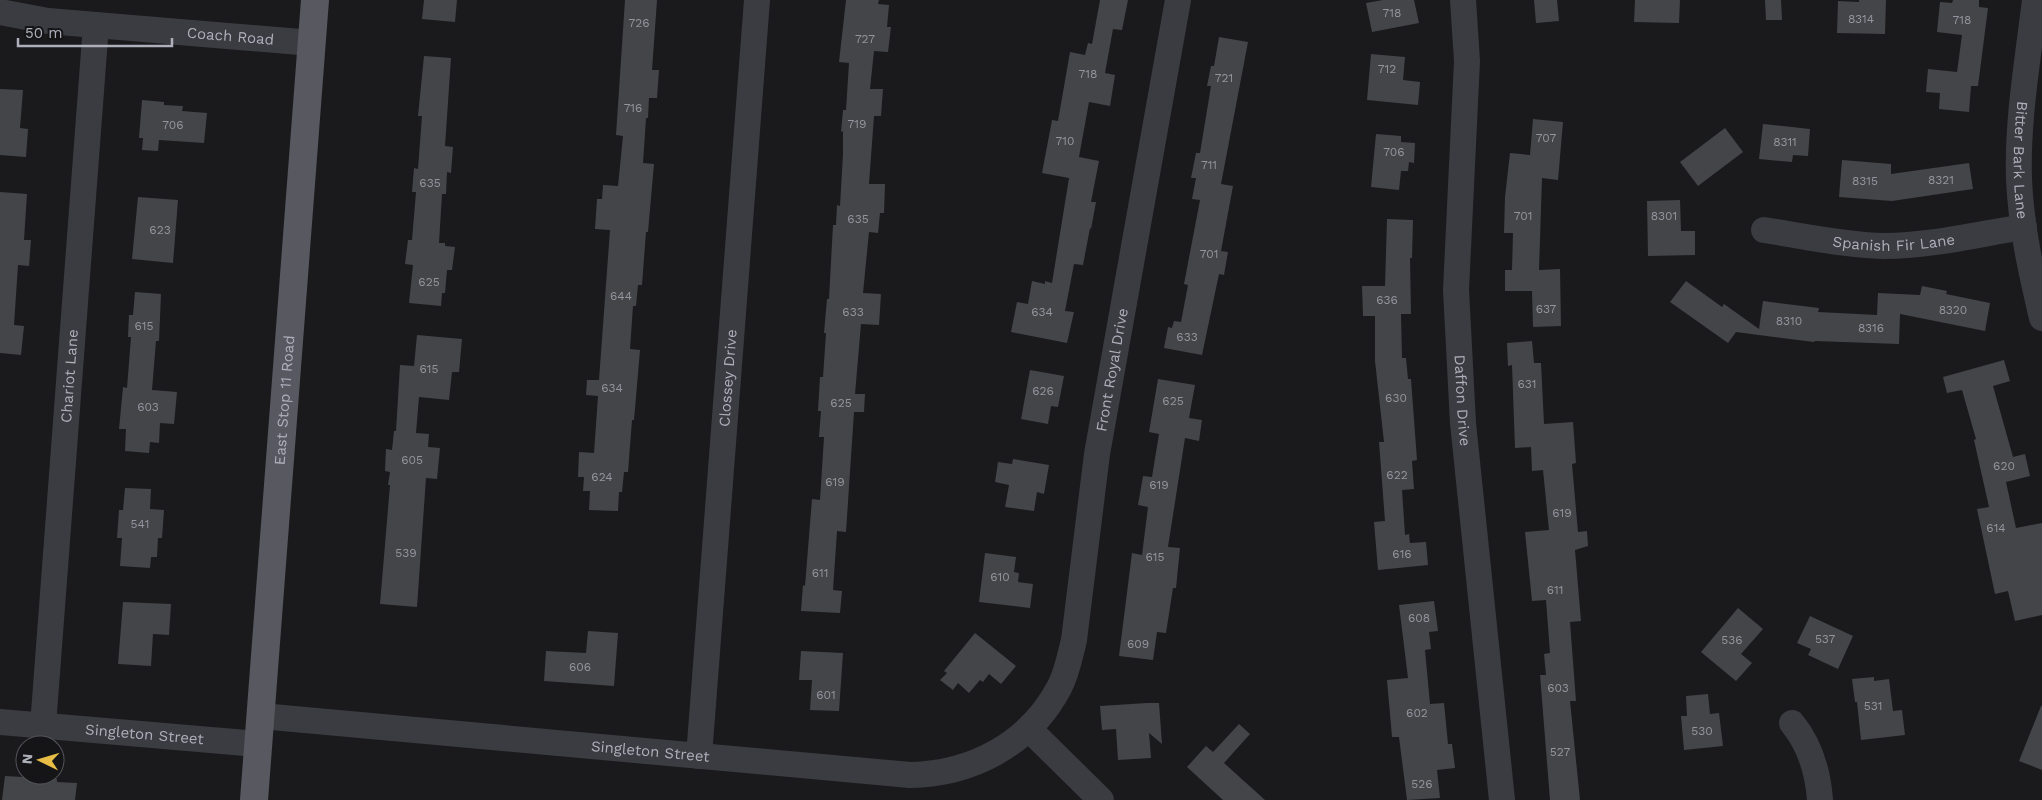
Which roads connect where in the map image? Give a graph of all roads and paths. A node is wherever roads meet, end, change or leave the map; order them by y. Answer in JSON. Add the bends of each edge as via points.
{"nodes":[{"id":1,"x":315,"y":0,"type":"edge"},
{"id":2,"x":757,"y":0,"type":"edge"},
{"id":3,"x":1178,"y":0,"type":"edge"},
{"id":4,"x":1463,"y":0,"type":"edge"},
{"id":5,"x":2035,"y":0,"type":"edge"},
{"id":6,"x":0,"y":12,"type":"edge"},
{"id":7,"x":96,"y":25,"type":"junction"},
{"id":8,"x":312,"y":43,"type":"junction"},
{"id":9,"x":2024,"y":227,"type":"junction"},
{"id":10,"x":1764,"y":230,"type":"dead end"},
{"id":11,"x":2042,"y":318,"type":"edge"},
{"id":12,"x":261,"y":716,"type":"junction"},
{"id":13,"x":0,"y":722,"type":"edge"},
{"id":14,"x":1792,"y":723,"type":"dead end"},
{"id":15,"x":43,"y":726,"type":"junction"},
{"id":16,"x":1029,"y":728,"type":"junction"},
{"id":17,"x":258,"y":744,"type":"junction"},
{"id":18,"x":699,"y":756,"type":"junction"},
{"id":19,"x":254,"y":800,"type":"edge"},
{"id":20,"x":1101,"y":800,"type":"edge"},
{"id":21,"x":1502,"y":800,"type":"edge"},
{"id":22,"x":1820,"y":800,"type":"edge"}],
"edges":[{"from":1,"to":8,"type":"main road","name":"East Stop 11 Road"},
{"from":2,"to":18,"type":"street","name":"Clossey Drive"},
{"from":3,"to":16,"type":"street","name":"Front Royal Drive","via":[[1097,454],[1074,640],[1067,669],[1058,688]]},
{"from":4,"to":21,"type":"street","name":"Daffon Drive","via":[[1468,61],[1456,290],[1463,423]]},
{"from":5,"to":9,"type":"street","name":"Bitter Bark Lane","via":[[2020,136],[2019,177]]},
{"from":6,"to":7,"type":"street","name":"Coach Road"},
{"from":7,"to":8,"type":"street","name":"Coach Road"},
{"from":7,"to":15,"type":"street","name":"Chariot Lane"},
{"from":8,"to":12,"type":"main road","name":"East Stop 11 Road"},
{"from":9,"to":10,"type":"street","name":"Spanish Fir Lane","via":[[1884,246]]},
{"from":9,"to":11,"type":"street","name":"Bitter Bark Lane","via":[[2030,272]]},
{"from":12,"to":17,"type":"main road","name":"East Stop 11 Road"},
{"from":12,"to":18,"type":"street","name":"Singleton Street"},
{"from":13,"to":15,"type":"street","name":"Singleton Street"},
{"from":14,"to":22,"type":"street","via":[[1802,736],[1814,764]]},
{"from":15,"to":17,"type":"street","name":"Singleton Street"},
{"from":16,"to":18,"type":"street","name":"Singleton Street","via":[[1013,742],[979,762],[930,774],[910,775]]},
{"from":16,"to":20,"type":"street"},
{"from":17,"to":19,"type":"main road","name":"East Stop 11 Road"}]}
